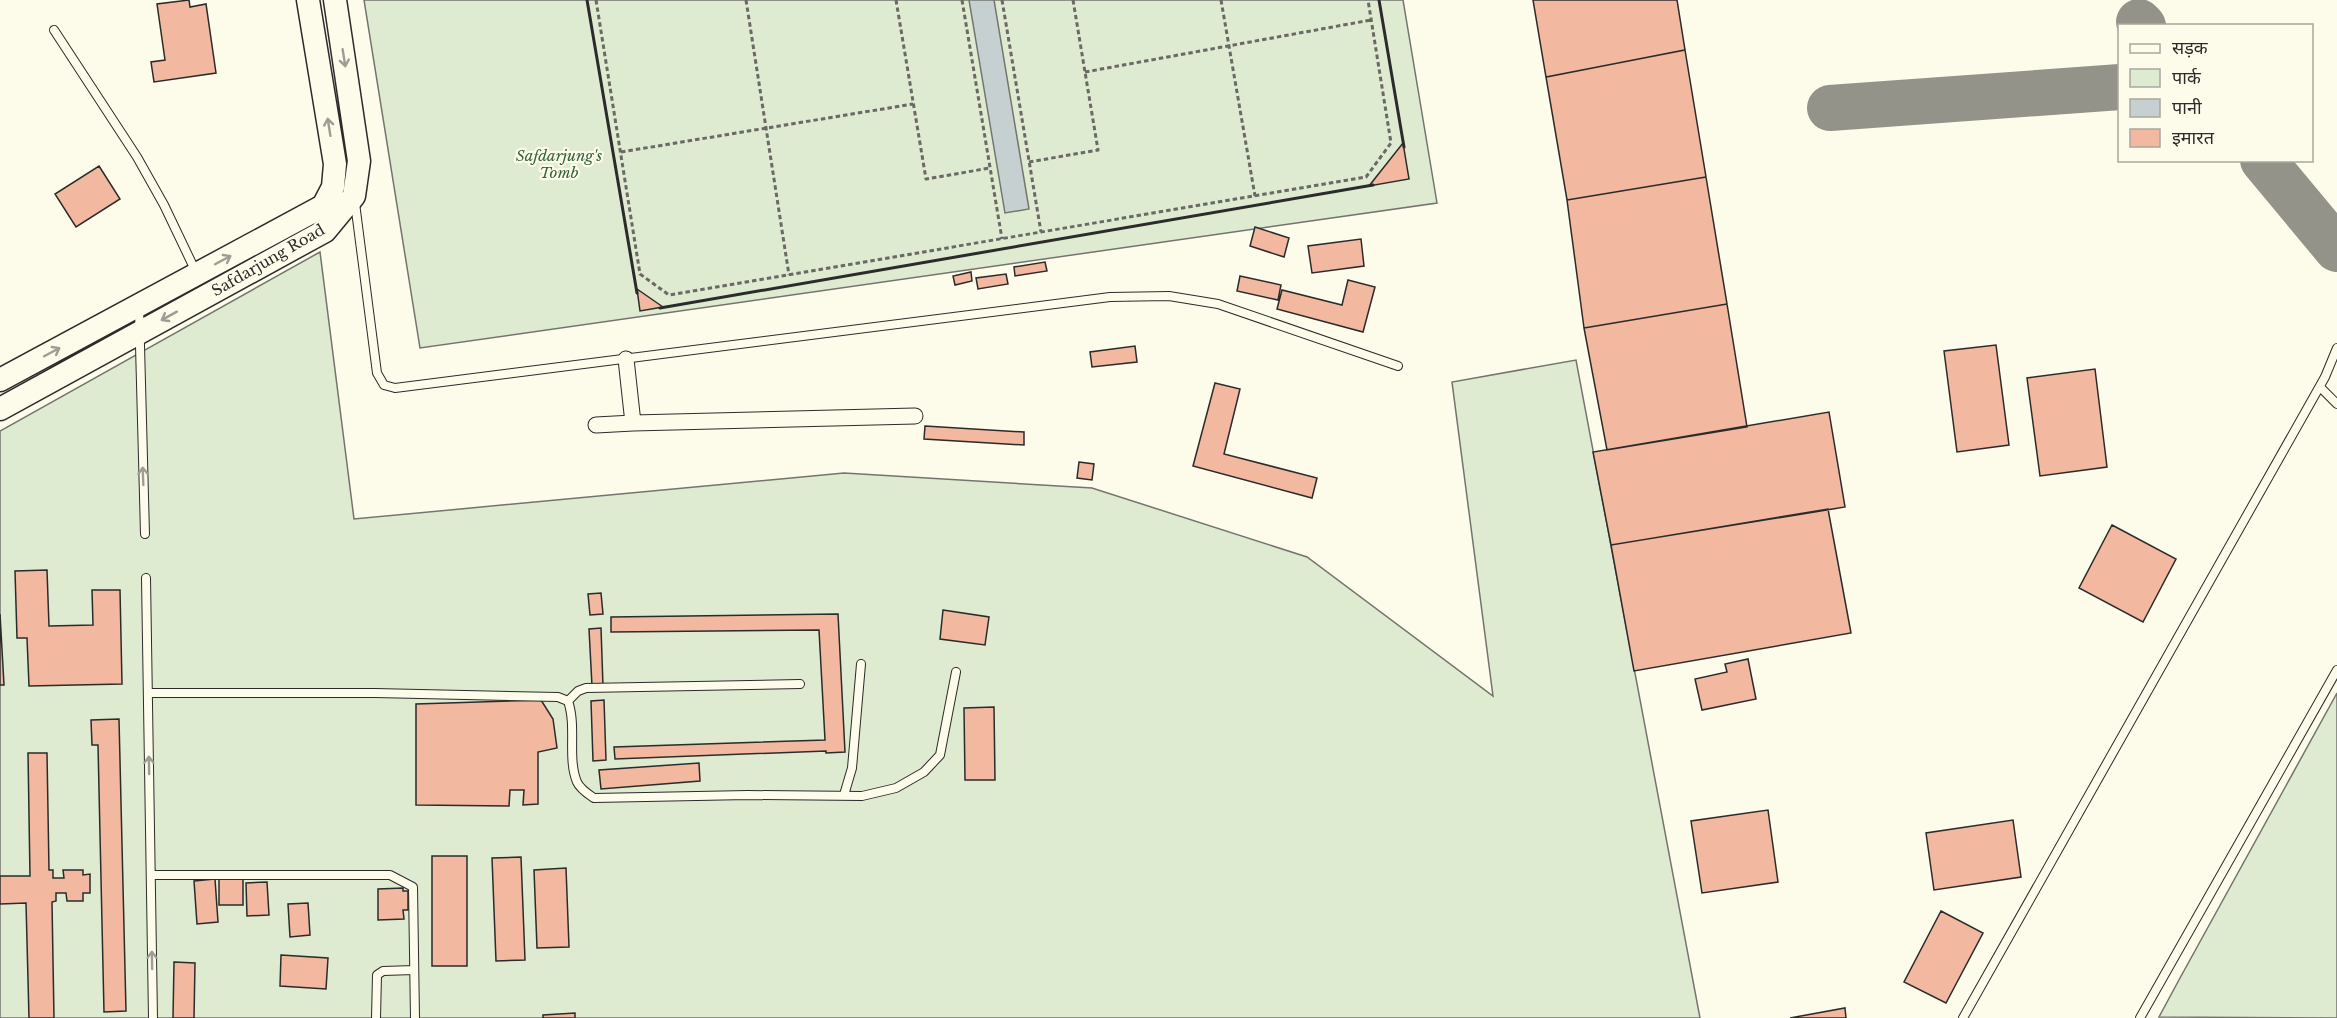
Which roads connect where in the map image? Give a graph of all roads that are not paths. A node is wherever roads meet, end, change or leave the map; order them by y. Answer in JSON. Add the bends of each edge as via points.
{"nodes":[{"id":1,"x":308,"y":0,"type":"edge"},
{"id":2,"x":335,"y":0,"type":"edge"},
{"id":3,"x":54,"y":30,"type":"dead end"},
{"id":4,"x":336,"y":164,"type":"junction"},
{"id":5,"x":354,"y":196,"type":"junction"},
{"id":6,"x":197,"y":274,"type":"junction"},
{"id":7,"x":139,"y":305,"type":"junction"},
{"id":8,"x":140,"y":332,"type":"junction"},
{"id":9,"x":2337,"y":348,"type":"edge"},
{"id":10,"x":626,"y":359,"type":"junction"},
{"id":11,"x":1398,"y":366,"type":"dead end"},
{"id":12,"x":0,"y":380,"type":"edge"},
{"id":13,"x":2320,"y":387,"type":"junction"},
{"id":14,"x":2337,"y":404,"type":"edge"},
{"id":15,"x":0,"y":409,"type":"edge"},
{"id":16,"x":915,"y":416,"type":"dead end"},
{"id":17,"x":633,"y":423,"type":"junction"},
{"id":18,"x":597,"y":425,"type":"dead end"},
{"id":19,"x":145,"y":534,"type":"dead end"},
{"id":20,"x":146,"y":578,"type":"dead end"},
{"id":21,"x":861,"y":664,"type":"dead end"},
{"id":22,"x":2337,"y":670,"type":"edge"},
{"id":23,"x":956,"y":672,"type":"dead end"},
{"id":24,"x":800,"y":684,"type":"dead end"},
{"id":25,"x":148,"y":693,"type":"junction"},
{"id":26,"x":568,"y":701,"type":"junction"},
{"id":27,"x":844,"y":795,"type":"junction"},
{"id":28,"x":151,"y":875,"type":"junction"},
{"id":29,"x":414,"y":970,"type":"junction"},
{"id":30,"x":153,"y":1018,"type":"edge"},
{"id":31,"x":376,"y":1018,"type":"edge"},
{"id":32,"x":415,"y":1018,"type":"edge"},
{"id":33,"x":1963,"y":1018,"type":"edge"},
{"id":34,"x":2140,"y":1018,"type":"edge"}],
"edges":[{"from":4,"to":1,"type":"main road","name":"Safdarjung Road","one_way":true},
{"from":2,"to":5,"type":"main road","one_way":true,"via":[[359,161]]},
{"from":3,"to":6,"type":"lane","via":[[137,157]]},
{"from":4,"to":5,"type":"lane"},
{"from":6,"to":4,"type":"main road","name":"Safdarjung Road","one_way":true,"via":[[323,206],[333,186]]},
{"from":5,"to":8,"type":"main road","name":"Safdarjung Road","one_way":true,"via":[[325,231]]},
{"from":5,"to":10,"type":"lane","via":[[377,374],[384,385],[395,388]]},
{"from":6,"to":7,"type":"main road","name":"Safdarjung Road"},
{"from":7,"to":8,"type":"lane"},
{"from":12,"to":7,"type":"main road","name":"Safdarjung Road","one_way":true},
{"from":8,"to":15,"type":"main road","name":"Safdarjung Road"},
{"from":19,"to":8,"type":"lane","one_way":true},
{"from":9,"to":13,"type":"lane"},
{"from":10,"to":11,"type":"lane","via":[[1110,297],[1169,296],[1218,304]]},
{"from":10,"to":17,"type":"street"},
{"from":13,"to":14,"type":"lane"},
{"from":13,"to":33,"type":"lane"},
{"from":16,"to":17,"type":"street"},
{"from":17,"to":18,"type":"street"},
{"from":20,"to":25,"type":"lane"},
{"from":21,"to":27,"type":"lane","via":[[852,768]]},
{"from":22,"to":34,"type":"lane"},
{"from":23,"to":27,"type":"lane","via":[[940,755],[924,772],[896,788],[862,796]]},
{"from":24,"to":26,"type":"lane","via":[[586,688]]},
{"from":25,"to":26,"type":"lane","via":[[386,693],[558,697]]},
{"from":28,"to":25,"type":"lane","one_way":true},
{"from":26,"to":27,"type":"lane","via":[[573,715],[577,783],[594,798]]},
{"from":28,"to":29,"type":"lane","via":[[390,875],[413,887]]},
{"from":30,"to":28,"type":"lane","one_way":true},
{"from":29,"to":31,"type":"lane","via":[[377,975]]},
{"from":29,"to":32,"type":"lane"}]}
